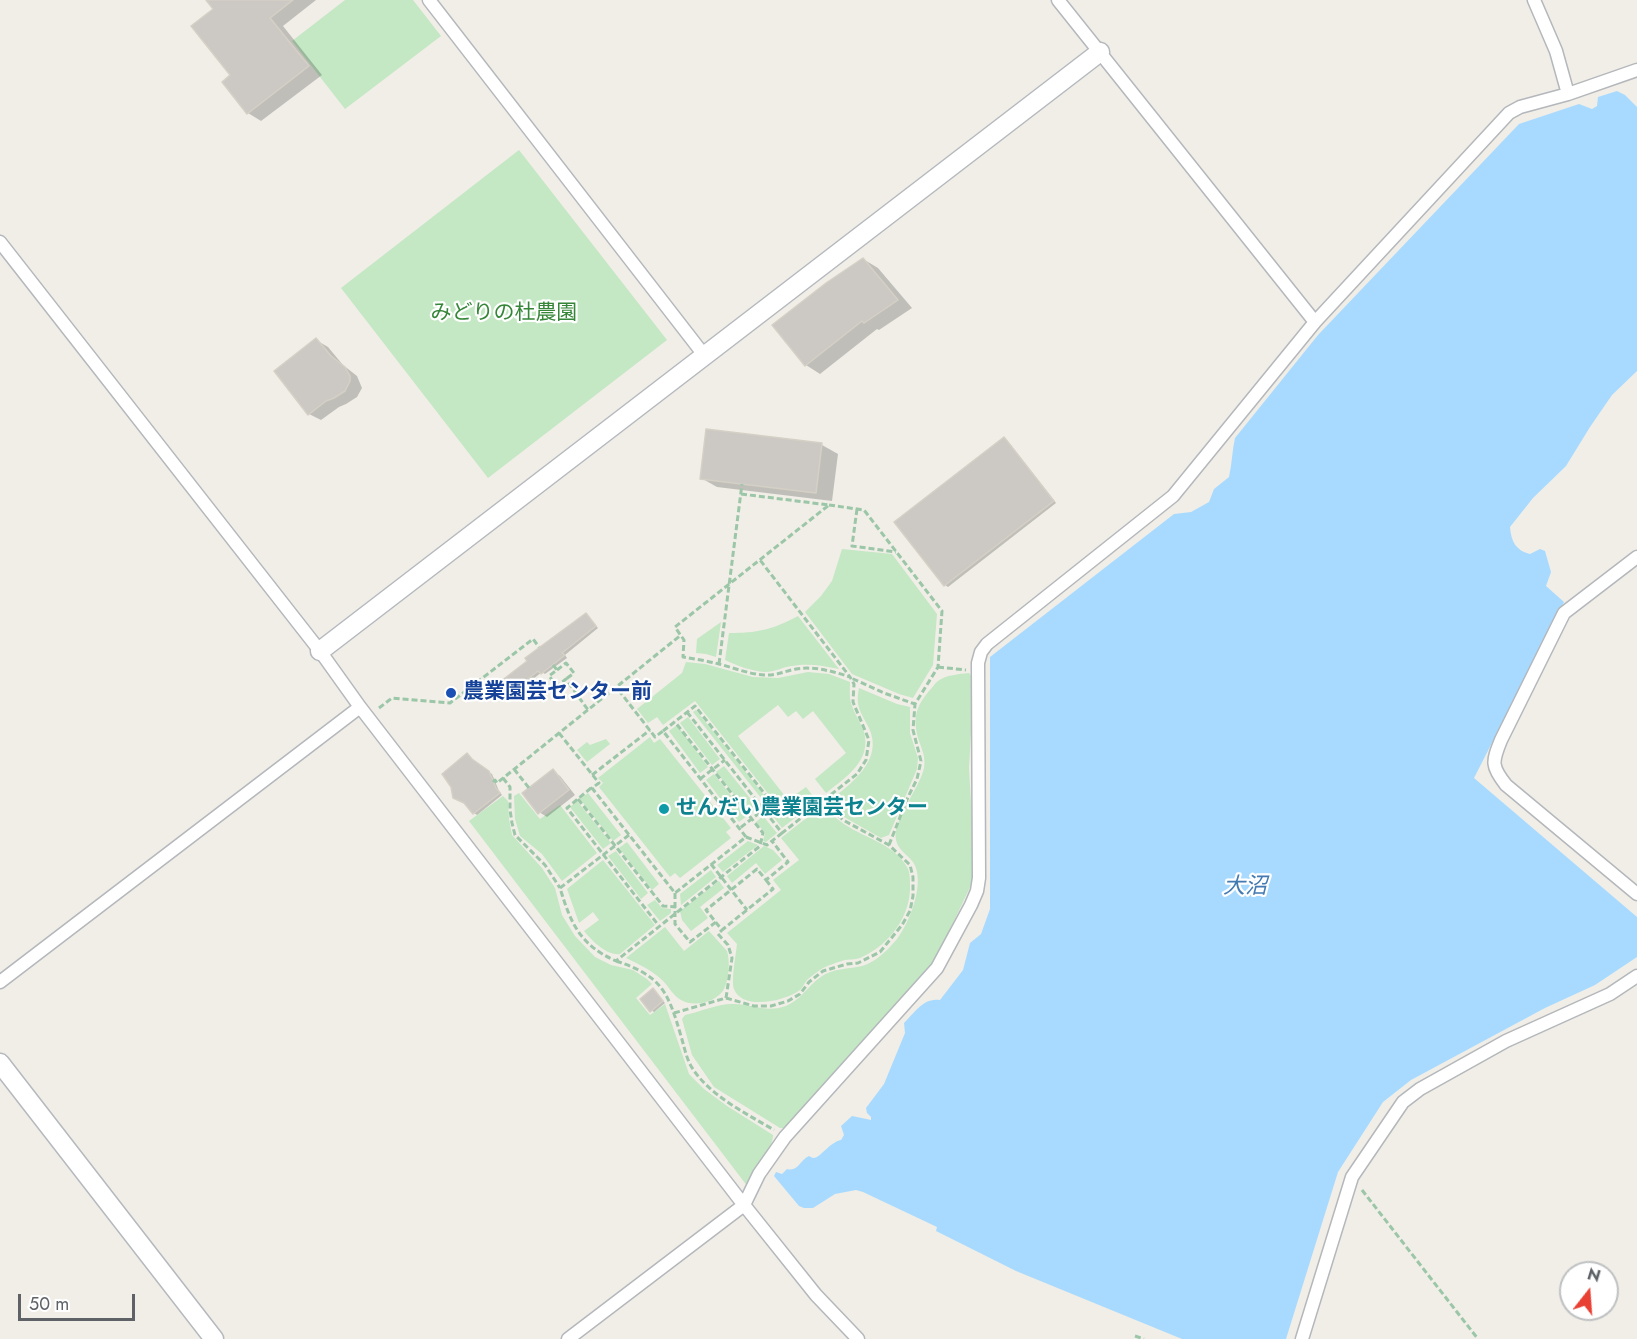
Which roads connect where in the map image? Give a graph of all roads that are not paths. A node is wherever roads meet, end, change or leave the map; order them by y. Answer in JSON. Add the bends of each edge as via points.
{"nodes":[{"id":1,"x":429,"y":0,"type":"edge"},
{"id":2,"x":1058,"y":0,"type":"edge"},
{"id":3,"x":1534,"y":0,"type":"edge"},
{"id":4,"x":1100,"y":52,"type":"junction"},
{"id":5,"x":1637,"y":70,"type":"edge"},
{"id":6,"x":1568,"y":94,"type":"junction"},
{"id":7,"x":0,"y":242,"type":"edge"},
{"id":8,"x":1315,"y":322,"type":"junction"},
{"id":9,"x":704,"y":355,"type":"junction"},
{"id":10,"x":1637,"y":558,"type":"edge"},
{"id":11,"x":320,"y":651,"type":"junction"},
{"id":12,"x":363,"y":712,"type":"junction"},
{"id":13,"x":1637,"y":894,"type":"edge"},
{"id":14,"x":1637,"y":976,"type":"edge"},
{"id":15,"x":0,"y":982,"type":"edge"},
{"id":16,"x":0,"y":1063,"type":"edge"},
{"id":17,"x":744,"y":1205,"type":"junction"},
{"id":18,"x":214,"y":1339,"type":"edge"},
{"id":19,"x":568,"y":1339,"type":"edge"},
{"id":20,"x":858,"y":1339,"type":"edge"},
{"id":21,"x":1302,"y":1339,"type":"edge"}],
"edges":[{"from":1,"to":9,"type":"street"},
{"from":2,"to":4,"type":"street"},
{"from":3,"to":6,"type":"street","via":[[1556,51]]},
{"from":4,"to":8,"type":"street"},
{"from":4,"to":9,"type":"street"},
{"from":5,"to":6,"type":"street"},
{"from":6,"to":8,"type":"street","via":[[1509,113]]},
{"from":7,"to":11,"type":"street"},
{"from":8,"to":17,"type":"street","via":[[1173,496],[981,652],[977,891],[932,973],[785,1137],[759,1174]]},
{"from":9,"to":11,"type":"street"},
{"from":10,"to":13,"type":"street","via":[[1564,613],[1494,757],[1495,771],[1506,785]]},
{"from":11,"to":12,"type":"street"},
{"from":12,"to":15,"type":"street"},
{"from":12,"to":17,"type":"street"},
{"from":14,"to":21,"type":"street","via":[[1610,994],[1506,1041],[1403,1102],[1352,1177]]},
{"from":16,"to":18,"type":"street"},
{"from":17,"to":19,"type":"street"},
{"from":17,"to":20,"type":"street","via":[[816,1295]]}]}
